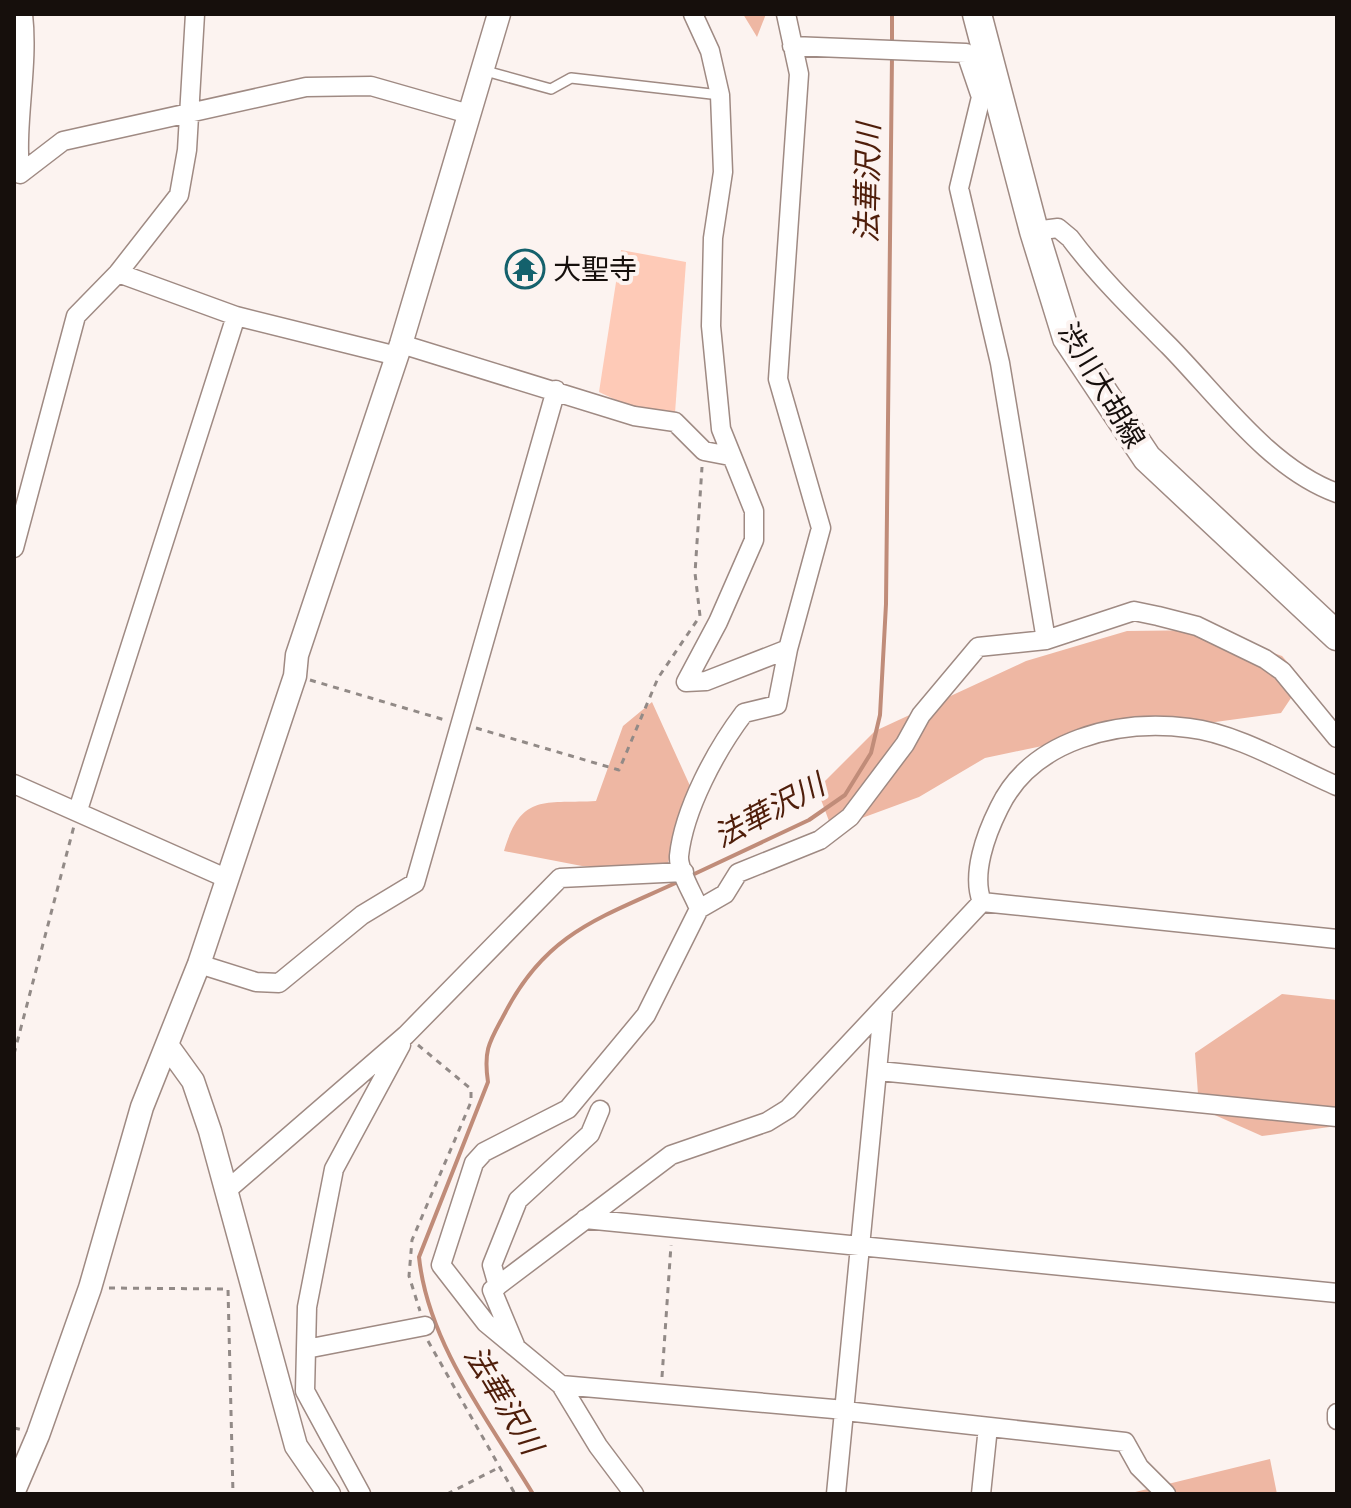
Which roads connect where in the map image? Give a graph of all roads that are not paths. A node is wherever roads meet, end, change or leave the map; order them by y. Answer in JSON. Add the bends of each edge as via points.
{"nodes":[{"id":1,"x":23,"y":14,"type":"edge"},
{"id":2,"x":195,"y":14,"type":"edge"},
{"id":3,"x":499,"y":14,"type":"edge"},
{"id":4,"x":693,"y":14,"type":"edge"},
{"id":5,"x":786,"y":14,"type":"edge"},
{"id":6,"x":977,"y":14,"type":"edge"},
{"id":7,"x":792,"y":46,"type":"junction"},
{"id":8,"x":482,"y":70,"type":"junction"},
{"id":9,"x":720,"y":95,"type":"junction"},
{"id":10,"x":990,"y":96,"type":"junction"},
{"id":11,"x":190,"y":114,"type":"junction"},
{"id":12,"x":469,"y":114,"type":"junction"},
{"id":13,"x":1034,"y":231,"type":"junction"},
{"id":14,"x":118,"y":273,"type":"junction"},
{"id":15,"x":236,"y":316,"type":"junction"},
{"id":16,"x":399,"y":350,"type":"junction"},
{"id":17,"x":556,"y":390,"type":"junction"},
{"id":18,"x":730,"y":456,"type":"junction"},
{"id":19,"x":22,"y":480,"type":"edge"},
{"id":20,"x":1337,"y":493,"type":"edge"},
{"id":21,"x":14,"y":548,"type":"edge"},
{"id":22,"x":1337,"y":636,"type":"edge"},
{"id":23,"x":1046,"y":640,"type":"junction"},
{"id":24,"x":788,"y":649,"type":"junction"},
{"id":25,"x":1337,"y":738,"type":"edge"},
{"id":26,"x":14,"y":784,"type":"edge"},
{"id":27,"x":1337,"y":786,"type":"edge"},
{"id":28,"x":78,"y":810,"type":"junction"},
{"id":29,"x":684,"y":872,"type":"junction"},
{"id":30,"x":228,"y":879,"type":"junction"},
{"id":31,"x":982,"y":902,"type":"junction"},
{"id":32,"x":699,"y":909,"type":"junction"},
{"id":33,"x":1337,"y":939,"type":"edge"},
{"id":34,"x":199,"y":964,"type":"junction"},
{"id":35,"x":883,"y":1009,"type":"junction"},
{"id":36,"x":406,"y":1035,"type":"junction"},
{"id":37,"x":167,"y":1045,"type":"junction"},
{"id":38,"x":879,"y":1071,"type":"junction"},
{"id":39,"x":600,"y":1110,"type":"dead end"},
{"id":40,"x":1337,"y":1117,"type":"edge"},
{"id":41,"x":226,"y":1191,"type":"junction"},
{"id":42,"x":585,"y":1219,"type":"junction"},
{"id":43,"x":861,"y":1248,"type":"junction"},
{"id":44,"x":498,"y":1286,"type":"junction"},
{"id":45,"x":1337,"y":1293,"type":"edge"},
{"id":46,"x":425,"y":1326,"type":"dead end"},
{"id":47,"x":306,"y":1349,"type":"junction"},
{"id":48,"x":517,"y":1349,"type":"junction"},
{"id":49,"x":561,"y":1385,"type":"junction"},
{"id":50,"x":845,"y":1410,"type":"junction"},
{"id":51,"x":1337,"y":1413,"type":"edge"},
{"id":52,"x":1337,"y":1420,"type":"edge"},
{"id":53,"x":988,"y":1427,"type":"junction"},
{"id":54,"x":1161,"y":1488,"type":"edge"},
{"id":55,"x":14,"y":1491,"type":"edge"},
{"id":56,"x":329,"y":1494,"type":"edge"},
{"id":57,"x":361,"y":1494,"type":"edge"},
{"id":58,"x":634,"y":1494,"type":"edge"},
{"id":59,"x":836,"y":1494,"type":"edge"},
{"id":60,"x":981,"y":1494,"type":"edge"},
{"id":61,"x":1181,"y":1494,"type":"edge"}],
"edges":[{"from":1,"to":11,"type":"street","via":[[20,174],[63,141]]},
{"from":2,"to":11,"type":"street"},
{"from":3,"to":8,"type":"street"},
{"from":4,"to":9,"type":"street","via":[[710,51]]},
{"from":5,"to":7,"type":"street"},
{"from":6,"to":10,"type":"main road","name":"渋川大胡線"},
{"from":7,"to":10,"type":"street","via":[[966,53]]},
{"from":7,"to":24,"type":"street","via":[[799,74],[778,379],[821,528]]},
{"from":8,"to":9,"type":"lane","via":[[551,89],[571,78]]},
{"from":8,"to":12,"type":"street"},
{"from":9,"to":18,"type":"street","via":[[723,172],[713,238],[711,326],[721,429]]},
{"from":10,"to":13,"type":"main road","name":"渋川大胡線"},
{"from":10,"to":23,"type":"street","via":[[959,188],[1000,363]]},
{"from":11,"to":12,"type":"street","via":[[306,87],[371,86]]},
{"from":11,"to":14,"type":"street","via":[[179,195]]},
{"from":12,"to":16,"type":"street"},
{"from":13,"to":20,"type":"street","via":[[1058,228],[1070,238],[1133,314],[1237,420],[1312,484]]},
{"from":13,"to":22,"type":"main road","name":"渋川大胡線","via":[[1067,338],[1147,458]]},
{"from":14,"to":15,"type":"street"},
{"from":14,"to":19,"type":"street","via":[[76,316]]},
{"from":15,"to":16,"type":"street"},
{"from":15,"to":28,"type":"street"},
{"from":16,"to":17,"type":"street"},
{"from":16,"to":30,"type":"street"},
{"from":17,"to":18,"type":"street","via":[[634,416],[675,422],[704,451]]},
{"from":17,"to":34,"type":"street","via":[[415,883],[362,915],[279,983],[256,982]]},
{"from":18,"to":24,"type":"street","via":[[754,511],[754,540],[686,682],[706,681]]},
{"from":19,"to":21,"type":"street"},
{"from":23,"to":25,"type":"street","via":[[1134,611],[1197,626],[1282,671]]},
{"from":23,"to":32,"type":"street","via":[[978,647],[921,715],[850,817],[820,840],[738,873],[725,894]]},
{"from":24,"to":29,"type":"street","via":[[777,705],[744,713],[715,753],[679,859]]},
{"from":26,"to":28,"type":"street"},
{"from":27,"to":31,"type":"street","via":[[1216,734],[1189,728],[1138,726],[1096,733],[1035,761],[1013,784],[985,842]]},
{"from":28,"to":30,"type":"street"},
{"from":29,"to":32,"type":"street"},
{"from":29,"to":36,"type":"street","via":[[560,878]]},
{"from":30,"to":34,"type":"street"},
{"from":31,"to":33,"type":"street"},
{"from":31,"to":35,"type":"street"},
{"from":32,"to":48,"type":"street","via":[[646,1015],[568,1109],[484,1152],[474,1163],[441,1265],[486,1323]]},
{"from":34,"to":37,"type":"street"},
{"from":35,"to":38,"type":"street"},
{"from":35,"to":42,"type":"street","via":[[788,1109],[767,1122],[671,1155]]},
{"from":36,"to":41,"type":"street"},
{"from":36,"to":47,"type":"street","via":[[334,1169],[307,1307]]},
{"from":37,"to":41,"type":"street","via":[[193,1081]]},
{"from":37,"to":55,"type":"street","via":[[142,1107],[90,1288]]},
{"from":38,"to":40,"type":"street"},
{"from":38,"to":43,"type":"street"},
{"from":39,"to":44,"type":"street","via":[[590,1134],[518,1200],[492,1265]]},
{"from":41,"to":56,"type":"street","via":[[296,1446]]},
{"from":42,"to":43,"type":"street"},
{"from":42,"to":44,"type":"street"},
{"from":43,"to":45,"type":"street"},
{"from":43,"to":50,"type":"street"},
{"from":44,"to":48,"type":"street","via":[[492,1290]]},
{"from":46,"to":47,"type":"street"},
{"from":47,"to":57,"type":"street","via":[[305,1391]]},
{"from":48,"to":49,"type":"street"},
{"from":49,"to":50,"type":"street"},
{"from":49,"to":58,"type":"street"},
{"from":50,"to":53,"type":"street"},
{"from":50,"to":59,"type":"street"},
{"from":51,"to":52,"type":"street"},
{"from":53,"to":54,"type":"street","via":[[1125,1442],[1139,1467]]},
{"from":53,"to":60,"type":"street"},
{"from":54,"to":61,"type":"street"}]}
